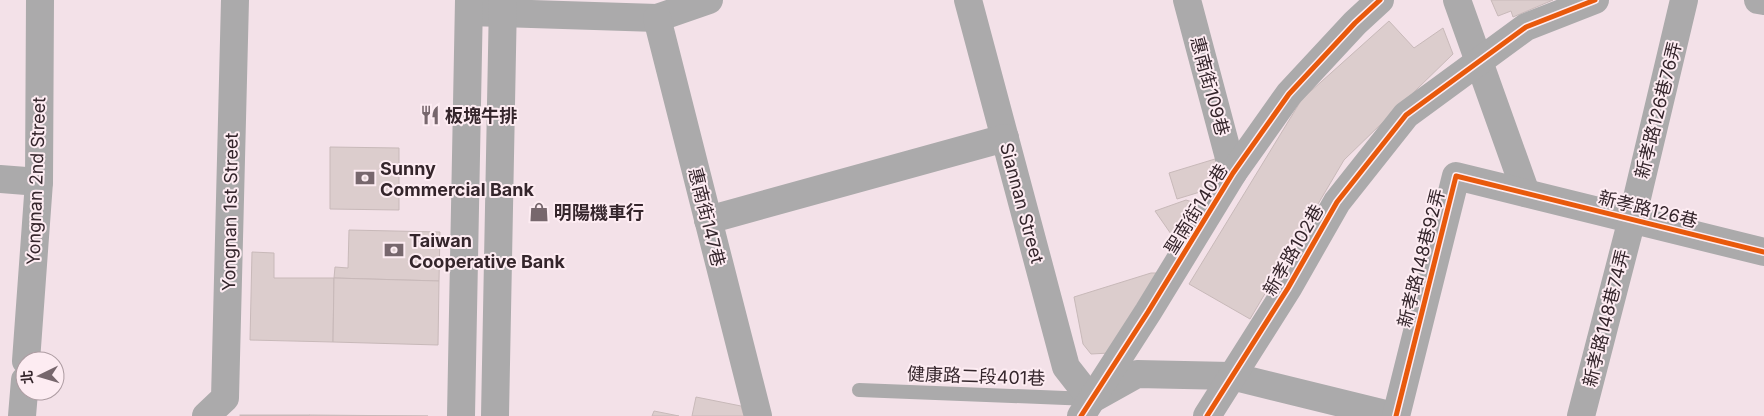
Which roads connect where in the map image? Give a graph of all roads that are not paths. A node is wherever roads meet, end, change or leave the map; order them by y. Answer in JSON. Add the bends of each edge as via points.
{"nodes":[{"id":1,"x":40,"y":0,"type":"edge"},
{"id":2,"x":235,"y":0,"type":"edge"},
{"id":3,"x":708,"y":0,"type":"edge"},
{"id":4,"x":968,"y":0,"type":"edge"},
{"id":5,"x":1187,"y":0,"type":"edge"},
{"id":6,"x":1380,"y":0,"type":"edge"},
{"id":7,"x":1457,"y":0,"type":"edge"},
{"id":8,"x":1595,"y":0,"type":"edge"},
{"id":9,"x":1684,"y":0,"type":"edge"},
{"id":10,"x":1758,"y":0,"type":"edge"},
{"id":11,"x":1764,"y":1,"type":"edge"},
{"id":12,"x":469,"y":6,"type":"edge"},
{"id":13,"x":503,"y":6,"type":"edge"},
{"id":14,"x":657,"y":18,"type":"junction"},
{"id":15,"x":1479,"y":62,"type":"junction"},
{"id":16,"x":1005,"y":138,"type":"junction"},
{"id":17,"x":1233,"y":173,"type":"junction"},
{"id":18,"x":0,"y":179,"type":"edge"},
{"id":19,"x":39,"y":182,"type":"junction"},
{"id":20,"x":1526,"y":193,"type":"junction"},
{"id":21,"x":1632,"y":219,"type":"junction"},
{"id":22,"x":708,"y":220,"type":"junction"},
{"id":23,"x":1764,"y":252,"type":"edge"},
{"id":24,"x":27,"y":351,"type":"edge"},
{"id":25,"x":1230,"y":376,"type":"junction"},
{"id":26,"x":858,"y":390,"type":"dead end"},
{"id":27,"x":23,"y":401,"type":"edge"},
{"id":28,"x":1086,"y":408,"type":"edge"},
{"id":29,"x":22,"y":416,"type":"edge"},
{"id":30,"x":206,"y":416,"type":"edge"},
{"id":31,"x":461,"y":416,"type":"edge"},
{"id":32,"x":495,"y":416,"type":"edge"},
{"id":33,"x":758,"y":416,"type":"edge"},
{"id":34,"x":1207,"y":416,"type":"edge"},
{"id":35,"x":1395,"y":416,"type":"edge"},
{"id":36,"x":1581,"y":416,"type":"edge"}],
"edges":[{"from":1,"to":19,"type":"street","name":"Yongnan 2nd Street"},
{"from":2,"to":30,"type":"street","name":"Yongnan 1st Street","via":[[225,398]]},
{"from":3,"to":14,"type":"street"},
{"from":4,"to":16,"type":"street","name":"Siannan Street"},
{"from":5,"to":17,"type":"street","name":"惠南街109巷"},
{"from":6,"to":17,"type":"street","name":"聖南街140巷","via":[[1289,94]]},
{"from":7,"to":15,"type":"street"},
{"from":8,"to":15,"type":"street","name":"新孝路102巷","via":[[1526,27]]},
{"from":9,"to":21,"type":"street","name":"新孝路126巷76弄"},
{"from":10,"to":11,"type":"street"},
{"from":12,"to":13,"type":"street"},
{"from":12,"to":31,"type":"street"},
{"from":13,"to":14,"type":"street"},
{"from":13,"to":32,"type":"street"},
{"from":14,"to":22,"type":"street","name":"惠南街147巷"},
{"from":15,"to":20,"type":"street"},
{"from":15,"to":25,"type":"street","name":"新孝路102巷","via":[[1406,116],[1337,202],[1288,288]]},
{"from":16,"to":22,"type":"street"},
{"from":16,"to":28,"type":"street","name":"Siannan Street","via":[[1066,367]]},
{"from":17,"to":28,"type":"street","name":"聖南街140巷"},
{"from":18,"to":19,"type":"street"},
{"from":19,"to":24,"type":"street","name":"Yongnan 2nd Street"},
{"from":20,"to":21,"type":"street","name":"新孝路126巷"},
{"from":20,"to":35,"type":"street","name":"新孝路148巷92弄","via":[[1456,176]]},
{"from":21,"to":23,"type":"street","name":"新孝路126巷"},
{"from":21,"to":36,"type":"street","name":"新孝路148巷74弄"},
{"from":22,"to":33,"type":"street","name":"惠南街147巷"},
{"from":25,"to":28,"type":"street","via":[[1137,374]]},
{"from":25,"to":34,"type":"street","name":"新孝路102巷"},
{"from":25,"to":35,"type":"street"},
{"from":26,"to":28,"type":"lane","name":"健康路二段401巷"},
{"from":27,"to":29,"type":"street"}]}
